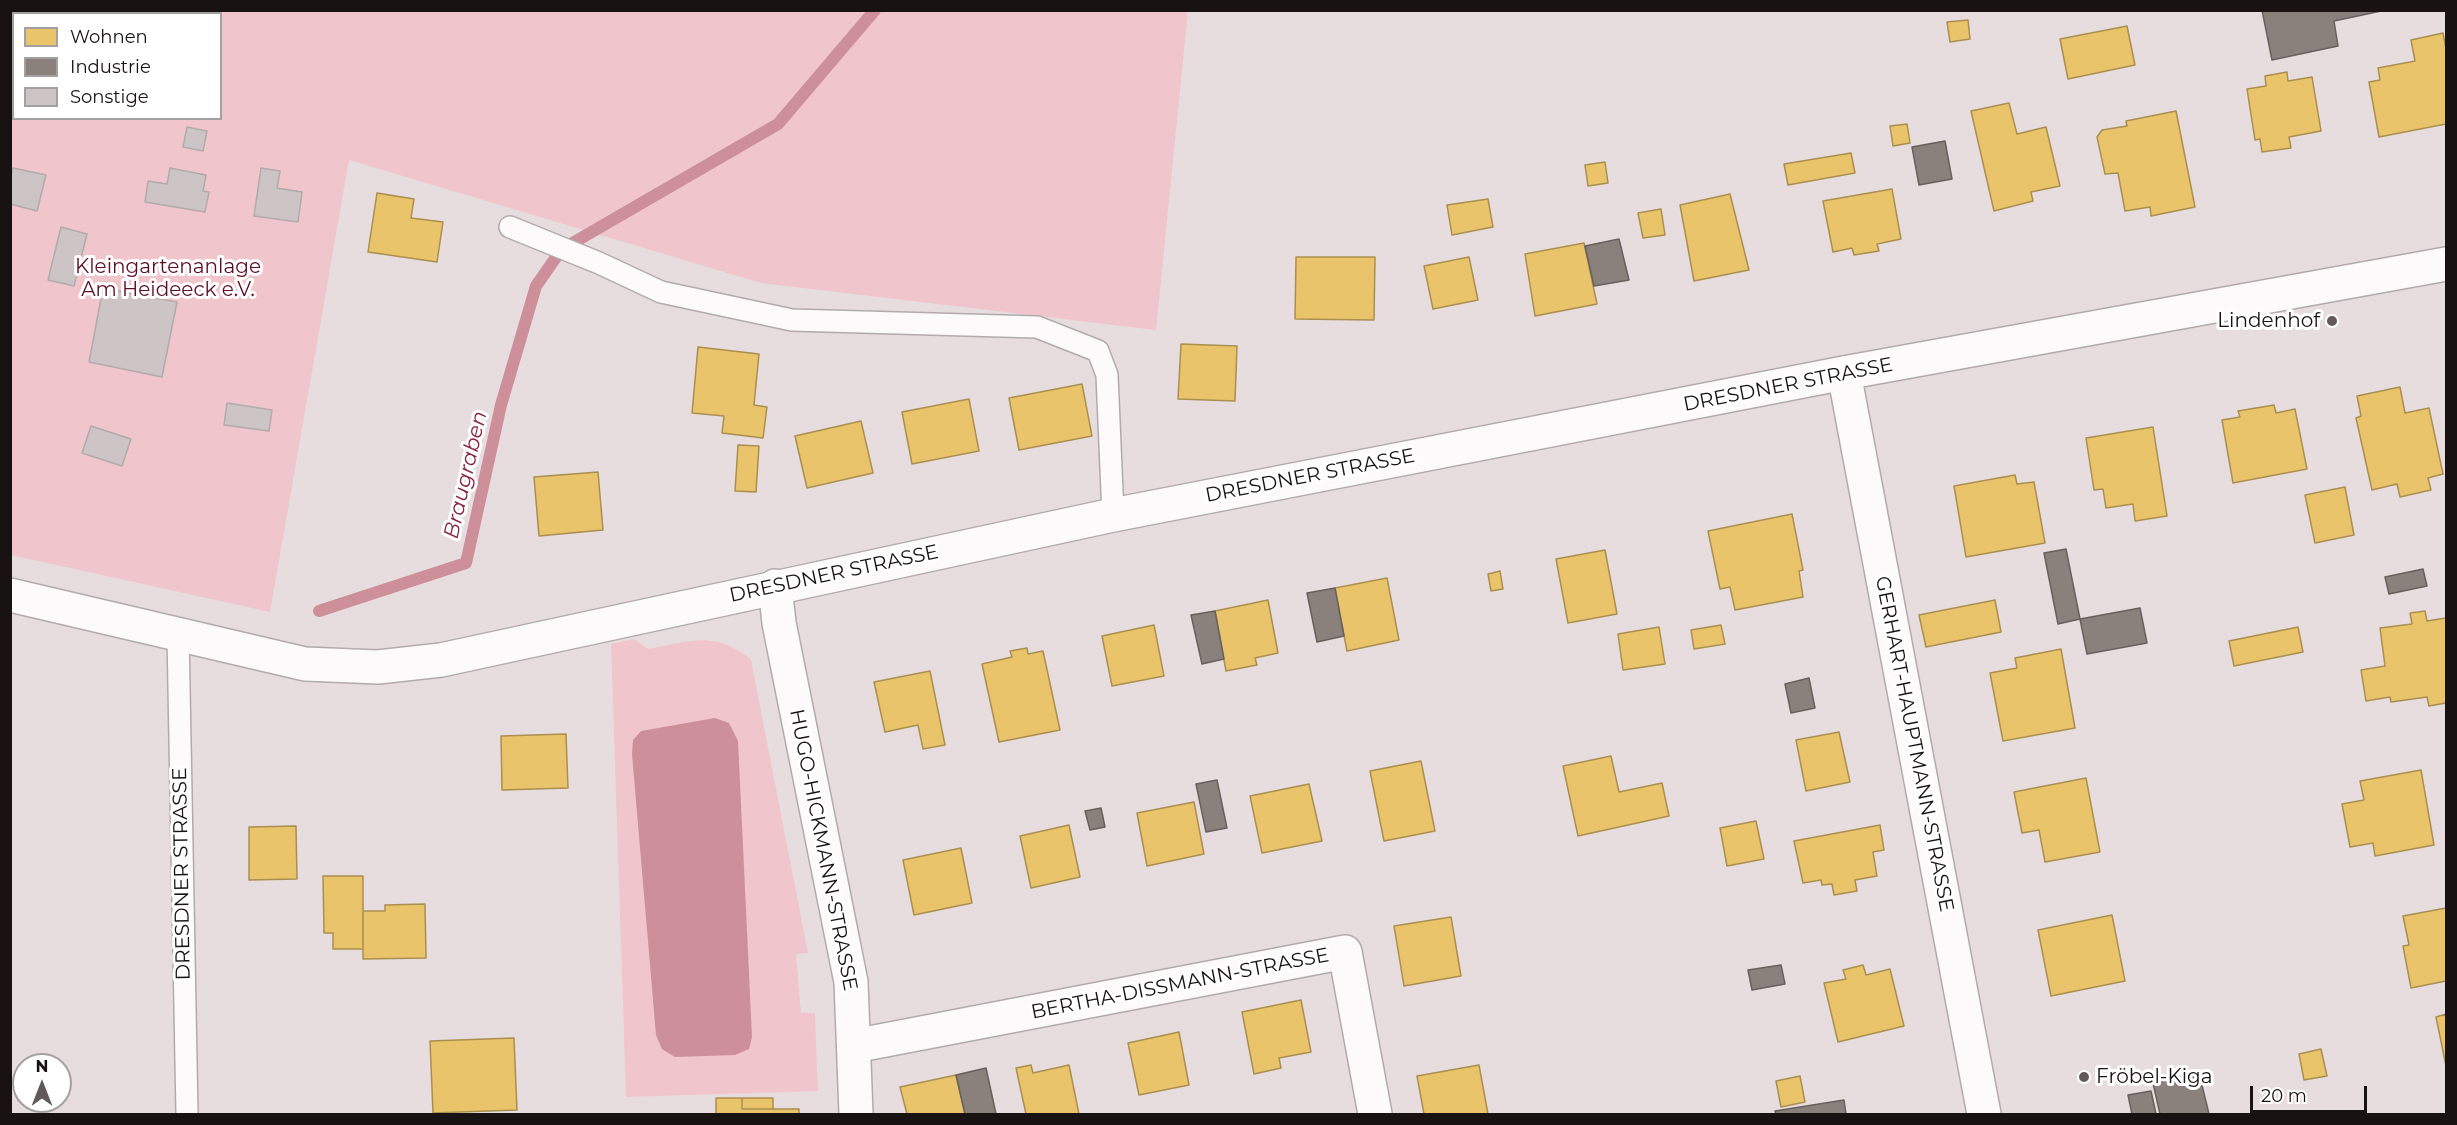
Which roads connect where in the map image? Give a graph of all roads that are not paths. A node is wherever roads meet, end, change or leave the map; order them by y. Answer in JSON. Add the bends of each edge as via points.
{"nodes":[{"id":1,"x":510,"y":227,"type":"dead end"},
{"id":2,"x":2446,"y":264,"type":"edge"},
{"id":3,"x":1844,"y":373,"type":"junction"},
{"id":4,"x":1113,"y":515,"type":"junction"},
{"id":5,"x":775,"y":586,"type":"junction"},
{"id":6,"x":10,"y":595,"type":"edge"},
{"id":7,"x":178,"y":634,"type":"junction"},
{"id":8,"x":854,"y":1046,"type":"junction"},
{"id":9,"x":188,"y":1114,"type":"edge"},
{"id":10,"x":856,"y":1114,"type":"edge"},
{"id":11,"x":1375,"y":1114,"type":"edge"},
{"id":12,"x":1984,"y":1114,"type":"edge"}],
"edges":[{"from":1,"to":4,"type":"lane","via":[[661,292],[792,320],[1037,327],[1098,351],[1107,375]]},
{"from":2,"to":3,"type":"main road","name":"DRESDNER STRASSE"},
{"from":3,"to":4,"type":"main road","name":"DRESDNER STRASSE"},
{"from":3,"to":12,"type":"main road","name":"GERHART-HAUPTMANN-STRASSE"},
{"from":4,"to":5,"type":"main road","name":"DRESDNER STRASSE"},
{"from":5,"to":7,"type":"main road","name":"DRESDNER STRASSE","via":[[441,660],[378,667],[305,663]]},
{"from":5,"to":8,"type":"main road","name":"HUGO-HICKMANN-STRASSE","via":[[779,623],[851,981]]},
{"from":6,"to":7,"type":"main road","name":"DRESDNER STRASSE"},
{"from":7,"to":9,"type":"lane","name":"DRESDNER STRASSE"},
{"from":8,"to":10,"type":"main road","name":"HUGO-HICKMANN-STRASSE"},
{"from":8,"to":11,"type":"main road","name":"BERTHA-DISSMANN-STRASSE","via":[[1345,952]]}]}
